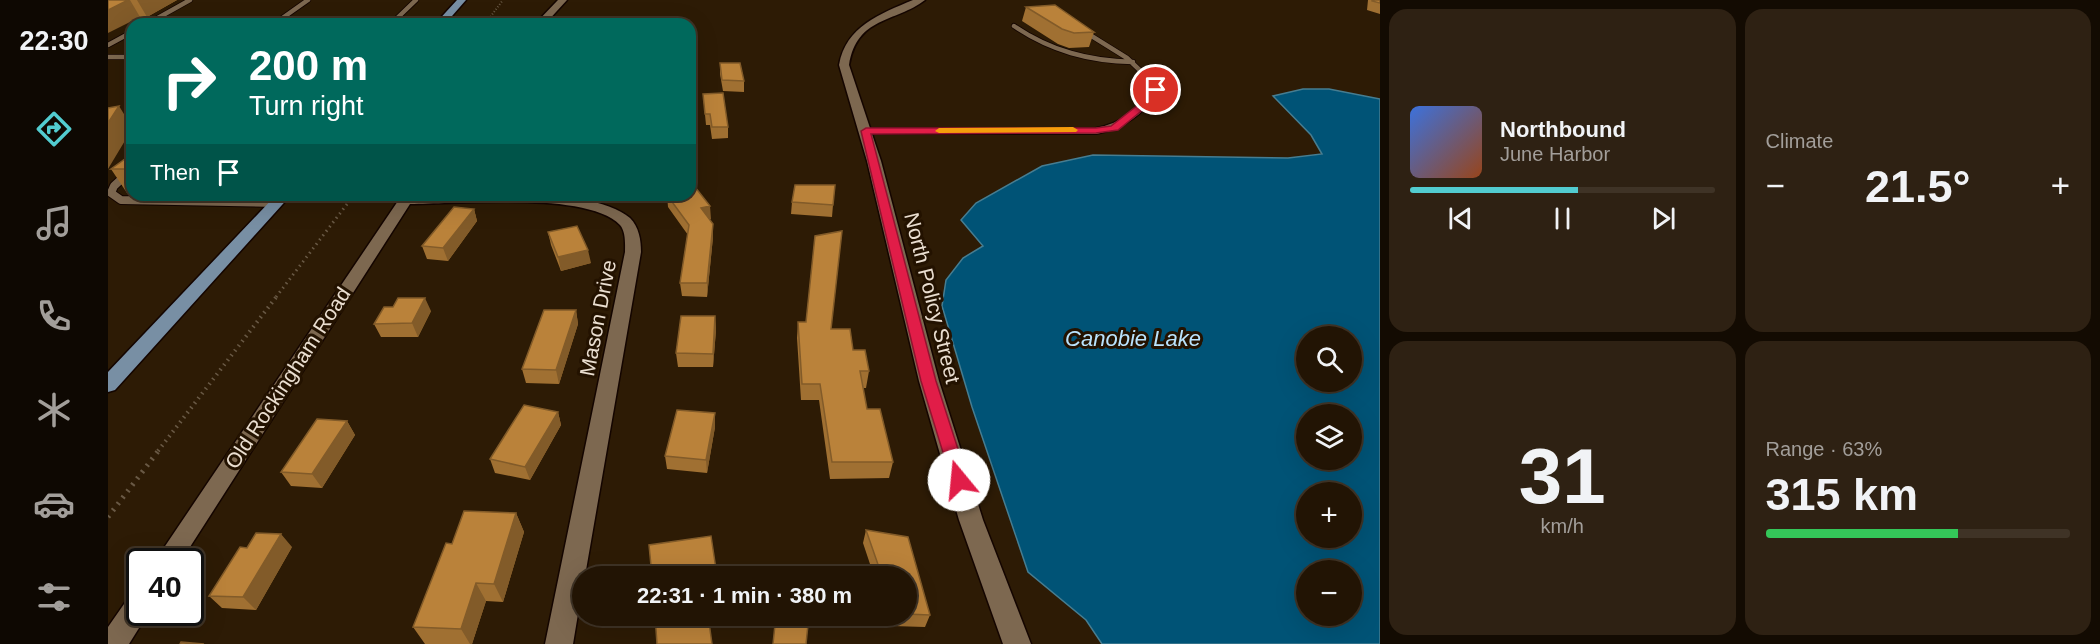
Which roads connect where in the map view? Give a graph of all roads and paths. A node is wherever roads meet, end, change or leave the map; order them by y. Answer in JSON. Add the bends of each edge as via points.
{"nodes":[{"id":1,"x":190,"y":0,"type":"edge"},
{"id":2,"x":308,"y":0,"type":"edge"},
{"id":3,"x":416,"y":0,"type":"edge"},
{"id":4,"x":462,"y":0,"type":"edge"},
{"id":5,"x":503,"y":0,"type":"edge"},
{"id":6,"x":562,"y":0,"type":"edge"},
{"id":7,"x":921,"y":0,"type":"edge"},
{"id":8,"x":158,"y":18,"type":"edge"},
{"id":9,"x":282,"y":18,"type":"edge"},
{"id":10,"x":396,"y":18,"type":"edge"},
{"id":11,"x":446,"y":18,"type":"edge"},
{"id":12,"x":490,"y":18,"type":"edge"},
{"id":13,"x":546,"y":18,"type":"edge"},
{"id":14,"x":1014,"y":26,"type":"dead end"},
{"id":15,"x":126,"y":35,"type":"edge"},
{"id":16,"x":1090,"y":35,"type":"edge"},
{"id":17,"x":108,"y":45,"type":"edge"},
{"id":18,"x":108,"y":57,"type":"edge"},
{"id":19,"x":126,"y":57,"type":"edge"},
{"id":20,"x":1133,"y":62,"type":"junction"},
{"id":21,"x":866,"y":131,"type":"junction"},
{"id":22,"x":126,"y":175,"type":"edge"},
{"id":23,"x":126,"y":200,"type":"edge"},
{"id":24,"x":279,"y":201,"type":"edge"},
{"id":25,"x":349,"y":201,"type":"edge"},
{"id":26,"x":404,"y":201,"type":"edge"},
{"id":27,"x":563,"y":201,"type":"edge"},
{"id":28,"x":108,"y":385,"type":"edge"},
{"id":29,"x":108,"y":518,"type":"edge"},
{"id":30,"x":176,"y":548,"type":"edge"},
{"id":31,"x":126,"y":624,"type":"edge"},
{"id":32,"x":112,"y":644,"type":"edge"},
{"id":33,"x":560,"y":644,"type":"edge"},
{"id":34,"x":1017,"y":644,"type":"edge"}],
"edges":[{"from":1,"to":8,"type":"lane"},
{"from":2,"to":9,"type":"lane"},
{"from":3,"to":10,"type":"lane"},
{"from":4,"to":11,"type":"main road"},
{"from":5,"to":12,"type":"path"},
{"from":6,"to":13,"type":"street"},
{"from":7,"to":21,"type":"street","name":"North Policy Street","via":[[862,30],[845,49],[845,74]]},
{"from":14,"to":20,"type":"lane","via":[[1031,39],[1074,56]]},
{"from":15,"to":17,"type":"lane"},
{"from":16,"to":20,"type":"lane"},
{"from":18,"to":19,"type":"lane"},
{"from":20,"to":21,"type":"lane","via":[[1156,90],[1152,98],[1114,128]]},
{"from":21,"to":34,"type":"street","name":"North Policy Street","via":[[929,381],[971,519]]},
{"from":22,"to":23,"type":"lane","via":[[111,193]]},
{"from":24,"to":28,"type":"main road"},
{"from":25,"to":29,"type":"path"},
{"from":26,"to":30,"type":"street","name":"Old Rockingham Road"},
{"from":27,"to":33,"type":"street","name":"Mason Drive","via":[[612,212],[631,230],[633,252]]},
{"from":31,"to":32,"type":"street"}]}
